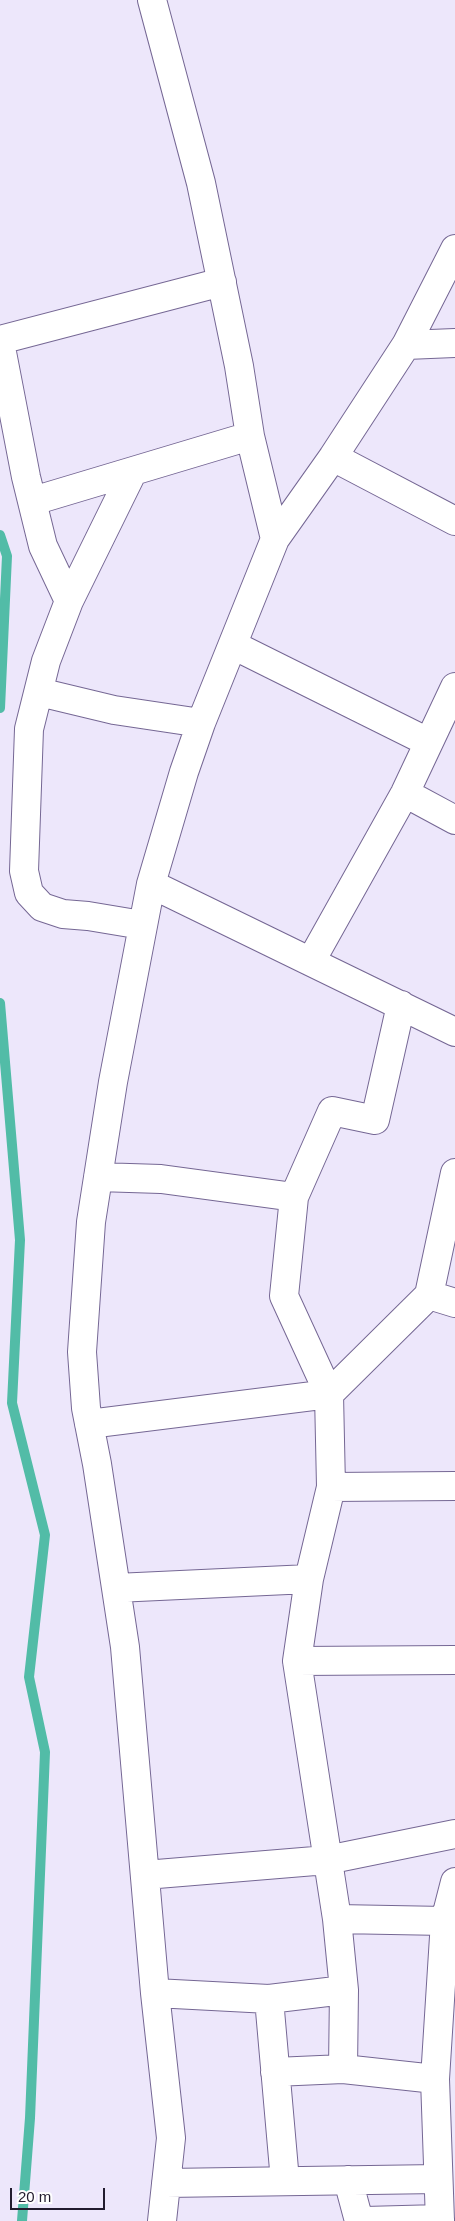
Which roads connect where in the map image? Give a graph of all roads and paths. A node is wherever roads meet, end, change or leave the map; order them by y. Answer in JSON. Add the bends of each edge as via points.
{"nodes":[{"id":1,"x":152,"y":0,"type":"edge"},
{"id":2,"x":455,"y":249,"type":"edge"},
{"id":3,"x":222,"y":282,"type":"junction"},
{"id":4,"x":0,"y":341,"type":"edge"},
{"id":5,"x":455,"y":343,"type":"edge"},
{"id":6,"x":406,"y":345,"type":"junction"},
{"id":7,"x":250,"y":436,"type":"junction"},
{"id":8,"x":333,"y":457,"type":"junction"},
{"id":9,"x":132,"y":472,"type":"junction"},
{"id":10,"x":33,"y":500,"type":"junction"},
{"id":11,"x":455,"y":521,"type":"edge"},
{"id":12,"x":275,"y":540,"type":"junction"},
{"id":13,"x":69,"y":601,"type":"junction"},
{"id":14,"x":233,"y":645,"type":"junction"},
{"id":15,"x":455,"y":687,"type":"edge"},
{"id":16,"x":40,"y":692,"type":"junction"},
{"id":17,"x":201,"y":723,"type":"junction"},
{"id":18,"x":428,"y":742,"type":"junction"},
{"id":19,"x":405,"y":793,"type":"junction"},
{"id":20,"x":455,"y":820,"type":"edge"},
{"id":21,"x":152,"y":884,"type":"junction"},
{"id":22,"x":142,"y":925,"type":"junction"},
{"id":23,"x":311,"y":961,"type":"junction"},
{"id":24,"x":401,"y":1005,"type":"junction"},
{"id":25,"x":455,"y":1032,"type":"edge"},
{"id":26,"x":455,"y":1173,"type":"edge"},
{"id":27,"x":98,"y":1177,"type":"junction"},
{"id":28,"x":294,"y":1197,"type":"junction"},
{"id":29,"x":428,"y":1295,"type":"junction"},
{"id":30,"x":455,"y":1303,"type":"edge"},
{"id":31,"x":329,"y":1394,"type":"junction"},
{"id":32,"x":89,"y":1424,"type":"junction"},
{"id":33,"x":331,"y":1486,"type":"junction"},
{"id":34,"x":455,"y":1486,"type":"edge"},
{"id":35,"x":309,"y":1578,"type":"junction"},
{"id":36,"x":116,"y":1588,"type":"junction"},
{"id":37,"x":455,"y":1660,"type":"edge"},
{"id":38,"x":297,"y":1661,"type":"junction"},
{"id":39,"x":455,"y":1834,"type":"edge"},
{"id":40,"x":327,"y":1860,"type":"junction"},
{"id":41,"x":145,"y":1875,"type":"junction"},
{"id":42,"x":455,"y":1882,"type":"edge"},
{"id":43,"x":337,"y":1919,"type":"junction"},
{"id":44,"x":445,"y":1921,"type":"junction"},
{"id":45,"x":344,"y":1990,"type":"junction"},
{"id":46,"x":155,"y":1993,"type":"junction"},
{"id":47,"x":269,"y":1999,"type":"junction"},
{"id":48,"x":343,"y":2069,"type":"junction"},
{"id":49,"x":275,"y":2072,"type":"junction"},
{"id":50,"x":435,"y":2079,"type":"junction"},
{"id":51,"x":438,"y":2179,"type":"junction"},
{"id":52,"x":348,"y":2180,"type":"junction"},
{"id":53,"x":285,"y":2181,"type":"junction"},
{"id":54,"x":166,"y":2183,"type":"junction"},
{"id":55,"x":440,"y":2220,"type":"edge"},
{"id":56,"x":162,"y":2221,"type":"edge"},
{"id":57,"x":359,"y":2221,"type":"edge"},
{"id":58,"x":365,"y":2221,"type":"edge"}],
"edges":[{"from":1,"to":3,"type":"street","via":[[201,183]]},
{"from":2,"to":6,"type":"street"},
{"from":3,"to":4,"type":"street"},
{"from":3,"to":7,"type":"street"},
{"from":4,"to":10,"type":"street"},
{"from":5,"to":6,"type":"street"},
{"from":6,"to":8,"type":"street"},
{"from":7,"to":9,"type":"street"},
{"from":7,"to":12,"type":"street"},
{"from":8,"to":11,"type":"street"},
{"from":8,"to":12,"type":"street"},
{"from":9,"to":10,"type":"street"},
{"from":9,"to":13,"type":"street"},
{"from":10,"to":13,"type":"street","via":[[43,546]]},
{"from":12,"to":14,"type":"street"},
{"from":13,"to":16,"type":"street","via":[[46,661]]},
{"from":14,"to":17,"type":"street"},
{"from":14,"to":18,"type":"street"},
{"from":15,"to":18,"type":"street"},
{"from":16,"to":17,"type":"street","via":[[114,710]]},
{"from":16,"to":22,"type":"street","via":[[29,729],[26,783],[24,871],[29,893],[42,907],[63,914]]},
{"from":17,"to":21,"type":"street"},
{"from":18,"to":19,"type":"street"},
{"from":19,"to":20,"type":"street"},
{"from":19,"to":23,"type":"street"},
{"from":21,"to":22,"type":"street"},
{"from":21,"to":23,"type":"street"},
{"from":22,"to":27,"type":"street"},
{"from":23,"to":24,"type":"street"},
{"from":24,"to":25,"type":"street"},
{"from":24,"to":28,"type":"street","via":[[375,1120],[332,1110]]},
{"from":26,"to":29,"type":"street"},
{"from":27,"to":28,"type":"street","via":[[161,1179]]},
{"from":27,"to":32,"type":"street","via":[[91,1222],[82,1352]]},
{"from":28,"to":31,"type":"street","via":[[284,1296]]},
{"from":29,"to":30,"type":"street"},
{"from":29,"to":31,"type":"street"},
{"from":31,"to":32,"type":"street"},
{"from":31,"to":33,"type":"street"},
{"from":32,"to":36,"type":"street"},
{"from":33,"to":34,"type":"street"},
{"from":33,"to":35,"type":"street"},
{"from":35,"to":36,"type":"street"},
{"from":35,"to":38,"type":"street"},
{"from":36,"to":41,"type":"street","via":[[125,1647]]},
{"from":37,"to":38,"type":"street"},
{"from":38,"to":40,"type":"street"},
{"from":39,"to":40,"type":"street"},
{"from":40,"to":41,"type":"street"},
{"from":40,"to":43,"type":"street"},
{"from":41,"to":46,"type":"street"},
{"from":42,"to":44,"type":"street"},
{"from":43,"to":44,"type":"street"},
{"from":43,"to":45,"type":"street"},
{"from":44,"to":50,"type":"street"},
{"from":45,"to":47,"type":"street"},
{"from":45,"to":48,"type":"street"},
{"from":46,"to":47,"type":"street"},
{"from":46,"to":54,"type":"street","via":[[171,2138]]},
{"from":47,"to":49,"type":"street"},
{"from":48,"to":49,"type":"street"},
{"from":48,"to":50,"type":"street"},
{"from":49,"to":53,"type":"street"},
{"from":50,"to":51,"type":"street"},
{"from":51,"to":52,"type":"street"},
{"from":51,"to":55,"type":"street"},
{"from":52,"to":53,"type":"street"},
{"from":52,"to":57,"type":"street"},
{"from":53,"to":54,"type":"street"},
{"from":54,"to":56,"type":"street"},
{"from":55,"to":58,"type":"street"}]}
